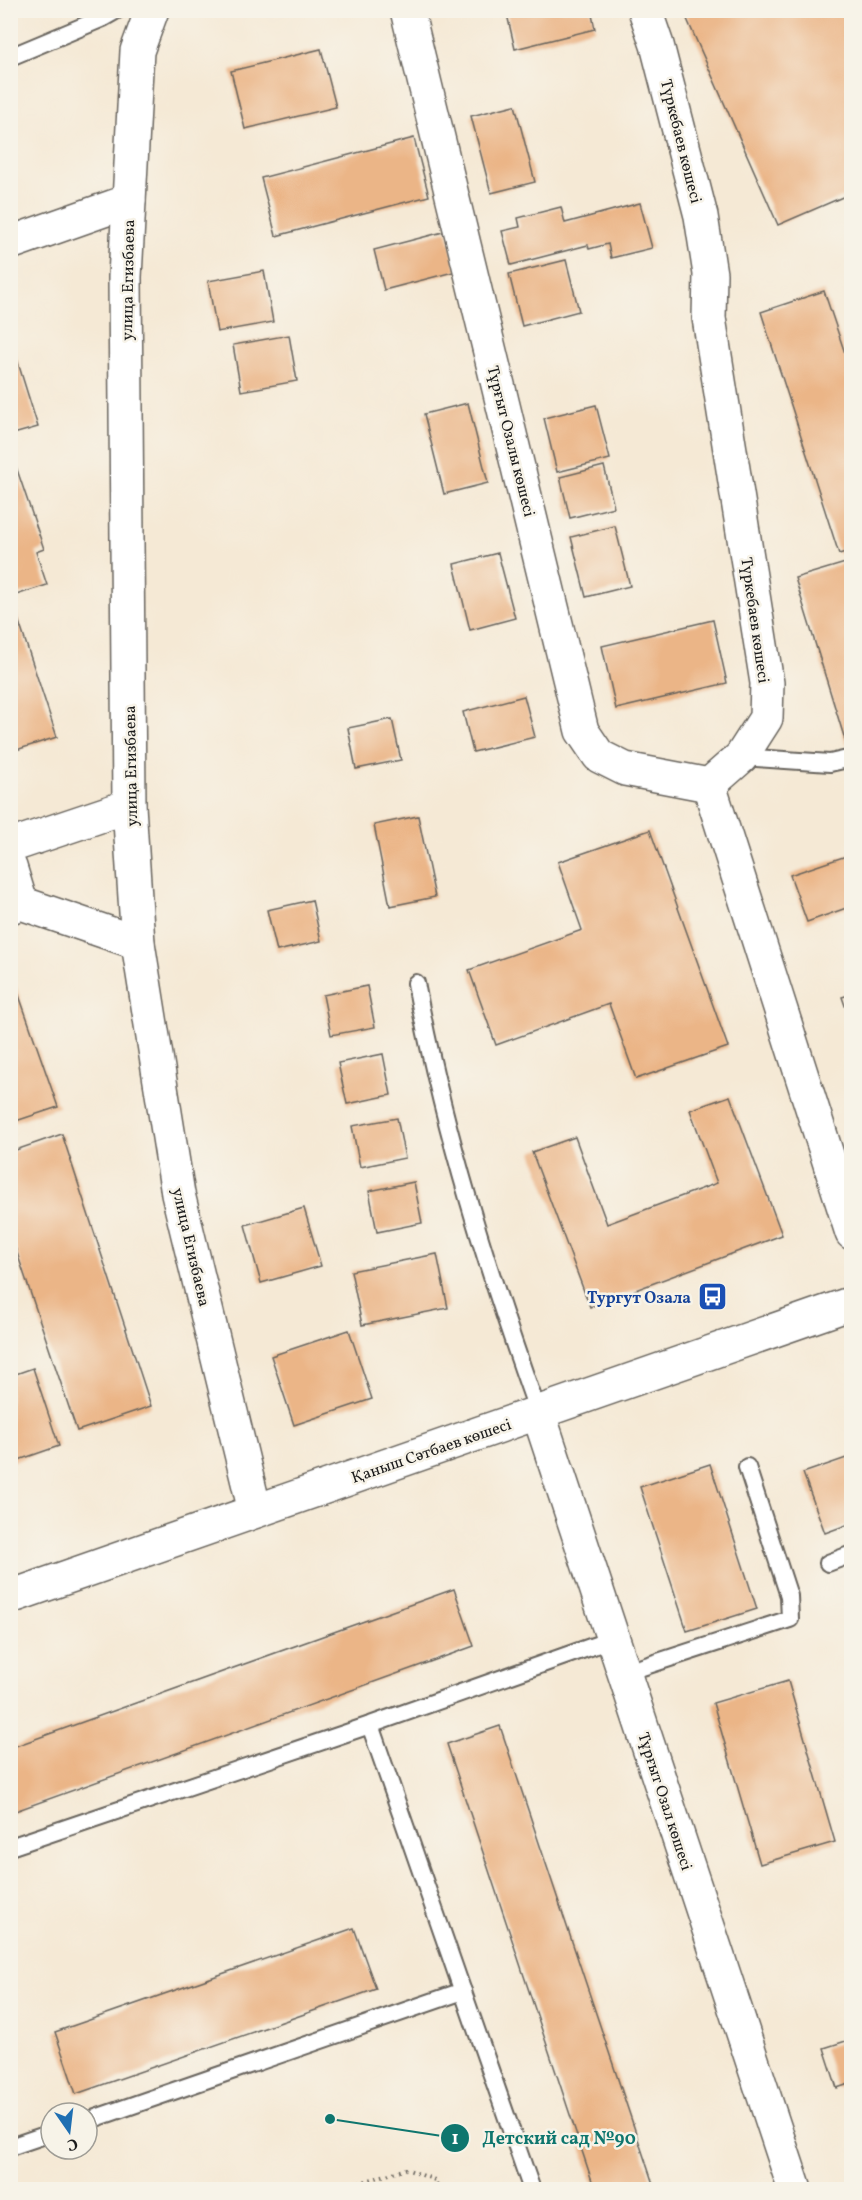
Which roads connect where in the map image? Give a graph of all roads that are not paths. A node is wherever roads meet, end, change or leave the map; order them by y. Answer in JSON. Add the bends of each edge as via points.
{"nodes":[{"id":1,"x":117,"y":10,"type":"edge"},
{"id":2,"x":152,"y":10,"type":"edge"},
{"id":3,"x":407,"y":10,"type":"edge"},
{"id":4,"x":645,"y":10,"type":"edge"},
{"id":5,"x":10,"y":57,"type":"edge"},
{"id":6,"x":129,"y":201,"type":"junction"},
{"id":7,"x":10,"y":243,"type":"edge"},
{"id":8,"x":741,"y":758,"type":"junction"},
{"id":9,"x":852,"y":758,"type":"edge"},
{"id":10,"x":709,"y":785,"type":"junction"},
{"id":11,"x":129,"y":806,"type":"junction"},
{"id":12,"x":10,"y":846,"type":"edge"},
{"id":13,"x":10,"y":867,"type":"edge"},
{"id":14,"x":16,"y":905,"type":"edge"},
{"id":15,"x":138,"y":943,"type":"junction"},
{"id":16,"x":416,"y":983,"type":"dead end"},
{"id":17,"x":852,"y":1233,"type":"edge"},
{"id":18,"x":852,"y":1303,"type":"edge"},
{"id":19,"x":538,"y":1412,"type":"junction"},
{"id":20,"x":747,"y":1467,"type":"dead end"},
{"id":21,"x":255,"y":1511,"type":"junction"},
{"id":22,"x":852,"y":1554,"type":"edge"},
{"id":23,"x":828,"y":1563,"type":"dead end"},
{"id":24,"x":10,"y":1597,"type":"edge"},
{"id":25,"x":613,"y":1639,"type":"junction"},
{"id":26,"x":624,"y":1673,"type":"junction"},
{"id":27,"x":370,"y":1725,"type":"junction"},
{"id":28,"x":10,"y":1847,"type":"edge"},
{"id":29,"x":463,"y":1991,"type":"junction"},
{"id":30,"x":99,"y":2117,"type":"edge"},
{"id":31,"x":39,"y":2137,"type":"edge"},
{"id":32,"x":10,"y":2147,"type":"edge"},
{"id":33,"x":532,"y":2190,"type":"edge"},
{"id":34,"x":795,"y":2190,"type":"edge"}],
"edges":[{"from":1,"to":5,"type":"lane"},
{"from":2,"to":6,"type":"street","name":"улица Егизбаева","via":[[137,51]]},
{"from":3,"to":10,"type":"street","name":"Тұрғыт Озалы көшесі","via":[[582,731],[599,756],[625,769]]},
{"from":4,"to":8,"type":"street","name":"Түркебаев көшесі","via":[[701,216],[710,274],[709,318],[767,683],[766,718]]},
{"from":6,"to":7,"type":"street"},
{"from":6,"to":11,"type":"street","name":"улица Егизбаева","via":[[125,277]]},
{"from":8,"to":9,"type":"lane","via":[[830,763]]},
{"from":8,"to":10,"type":"street","name":"Түркебаев көшесі"},
{"from":10,"to":17,"type":"street"},
{"from":11,"to":12,"type":"street"},
{"from":11,"to":15,"type":"street","name":"улица Егизбаева"},
{"from":13,"to":14,"type":"street"},
{"from":14,"to":15,"type":"street"},
{"from":15,"to":21,"type":"street","name":"улица Егизбаева","via":[[178,1194]]},
{"from":16,"to":19,"type":"lane","via":[[463,1180]]},
{"from":18,"to":19,"type":"street","name":"Қаныш Сәтбаев көшесі"},
{"from":19,"to":21,"type":"street","name":"Қаныш Сәтбаев көшесі"},
{"from":19,"to":25,"type":"street","name":"Тұрғыт Озал көшесі"},
{"from":20,"to":26,"type":"lane","via":[[789,1596],[790,1619]]},
{"from":21,"to":24,"type":"street","name":"Қаныш Сәтбаев көшесі"},
{"from":22,"to":23,"type":"lane"},
{"from":25,"to":26,"type":"street","name":"Тұрғыт Озал көшесі"},
{"from":25,"to":27,"type":"lane"},
{"from":26,"to":34,"type":"street","name":"Тұрғыт Озал көшесі"},
{"from":27,"to":28,"type":"lane"},
{"from":27,"to":29,"type":"lane"},
{"from":29,"to":30,"type":"lane"},
{"from":29,"to":33,"type":"lane"},
{"from":31,"to":32,"type":"lane"}]}
